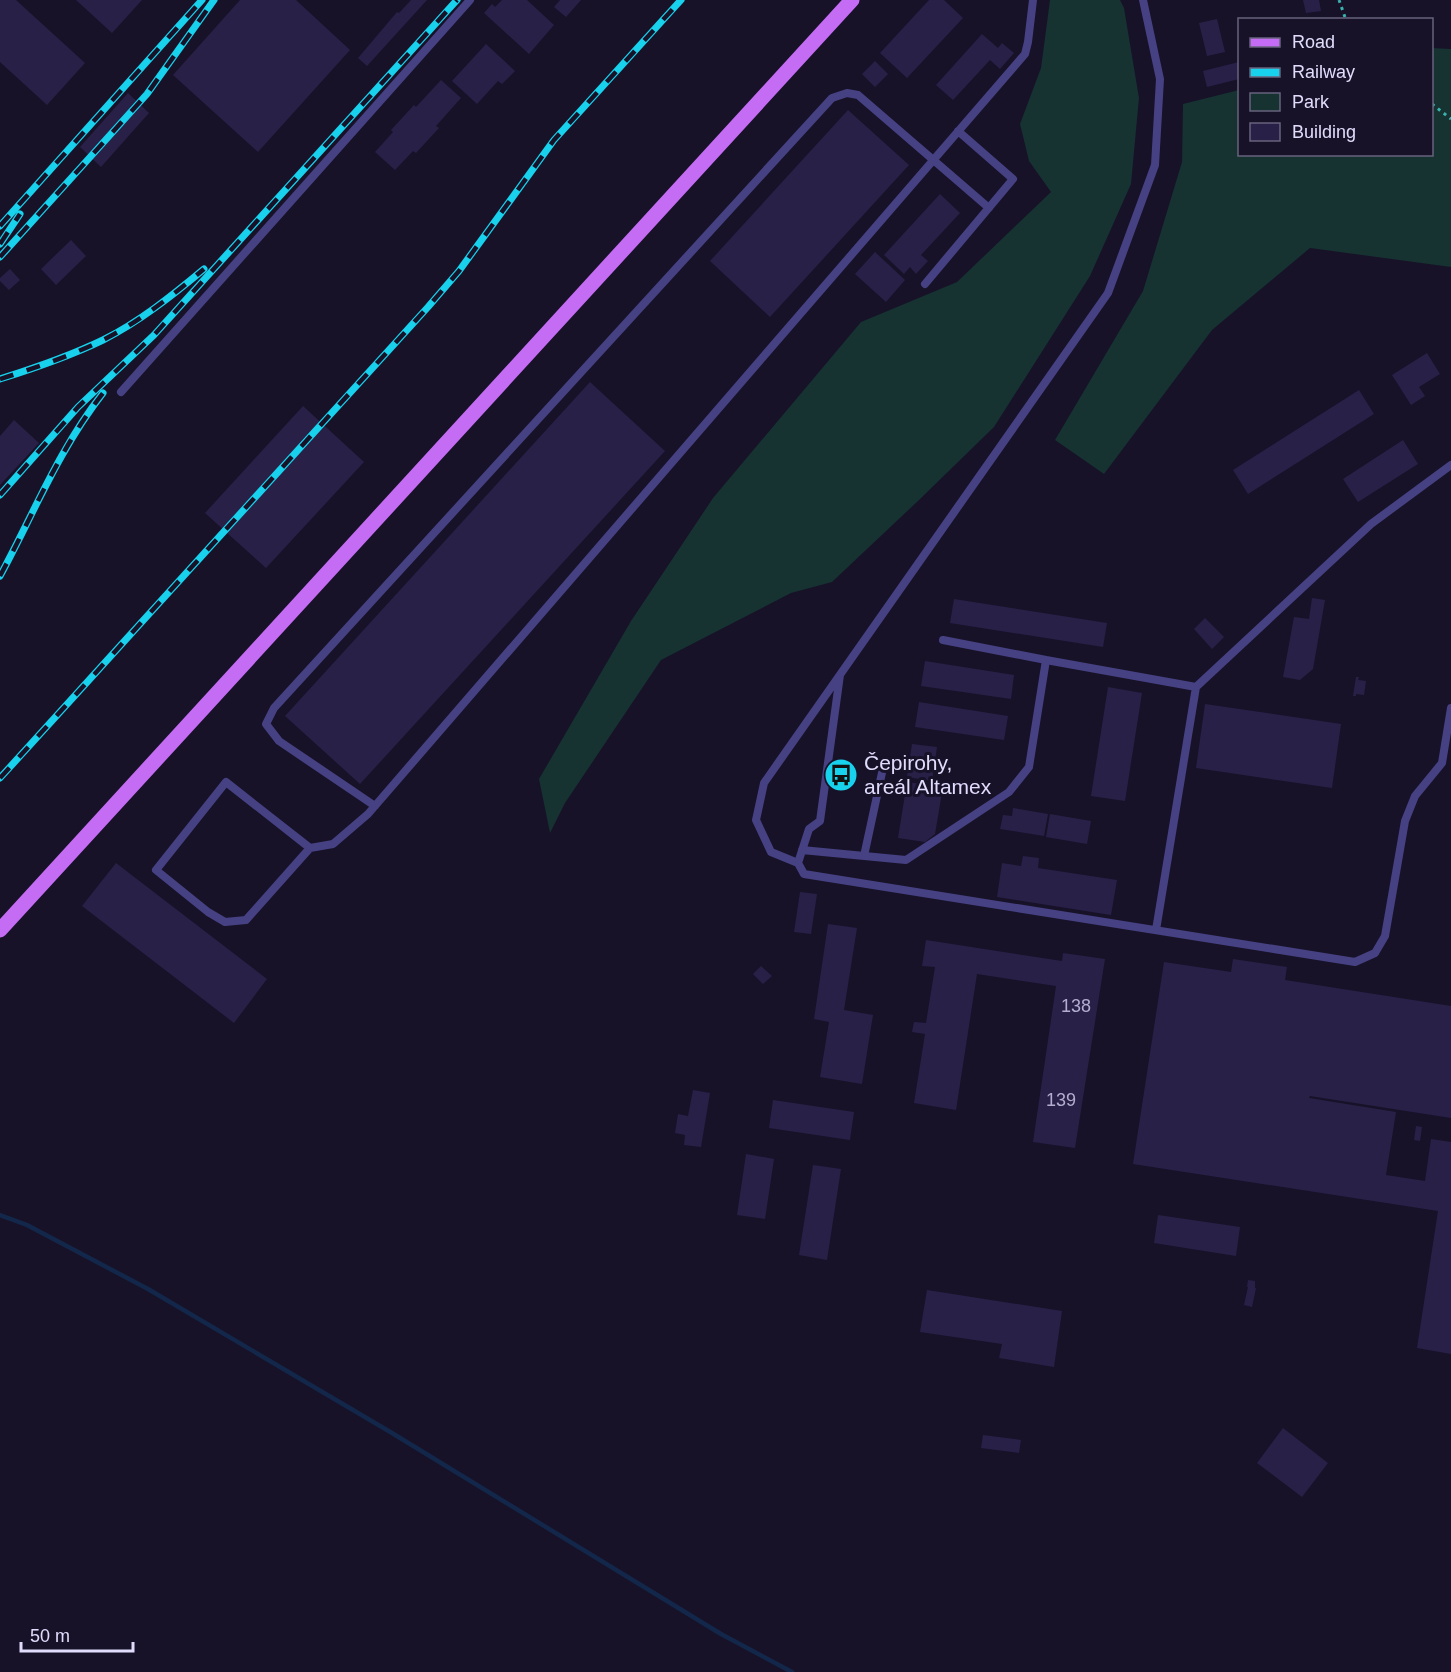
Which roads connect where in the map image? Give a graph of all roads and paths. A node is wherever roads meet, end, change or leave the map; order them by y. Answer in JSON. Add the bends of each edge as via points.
{"nodes":[{"id":1,"x":471,"y":0,"type":"edge"},
{"id":2,"x":852,"y":0,"type":"edge"},
{"id":3,"x":1033,"y":0,"type":"edge"},
{"id":4,"x":1143,"y":0,"type":"edge"},
{"id":5,"x":1339,"y":0,"type":"edge"},
{"id":6,"x":1345,"y":18,"type":"edge"},
{"id":7,"x":1433,"y":106,"type":"edge"},
{"id":8,"x":1451,"y":119,"type":"edge"},
{"id":9,"x":958,"y":130,"type":"junction"},
{"id":10,"x":933,"y":160,"type":"junction"},
{"id":11,"x":988,"y":208,"type":"junction"},
{"id":12,"x":925,"y":284,"type":"dead end"},
{"id":13,"x":121,"y":392,"type":"dead end"},
{"id":14,"x":1451,"y":465,"type":"edge"},
{"id":15,"x":943,"y":640,"type":"dead end"},
{"id":16,"x":1046,"y":660,"type":"junction"},
{"id":17,"x":840,"y":675,"type":"junction"},
{"id":18,"x":1196,"y":687,"type":"junction"},
{"id":19,"x":1451,"y":708,"type":"edge"},
{"id":20,"x":883,"y":768,"type":"dead end"},
{"id":21,"x":375,"y":806,"type":"junction"},
{"id":22,"x":310,"y":848,"type":"junction"},
{"id":23,"x":802,"y":850,"type":"junction"},
{"id":24,"x":864,"y":856,"type":"junction"},
{"id":25,"x":798,"y":863,"type":"junction"},
{"id":26,"x":0,"y":930,"type":"edge"},
{"id":27,"x":1156,"y":930,"type":"junction"}],
"edges":[{"from":1,"to":13,"type":"lane"},
{"from":2,"to":26,"type":"main road"},
{"from":3,"to":9,"type":"lane","via":[[1024,54]]},
{"from":4,"to":17,"type":"lane","via":[[1160,79],[1155,165],[1108,293]]},
{"from":5,"to":6,"type":"path"},
{"from":7,"to":8,"type":"path"},
{"from":9,"to":10,"type":"lane"},
{"from":9,"to":11,"type":"lane","via":[[1013,179]]},
{"from":10,"to":11,"type":"lane"},
{"from":10,"to":21,"type":"lane"},
{"from":10,"to":21,"type":"lane","via":[[858,95],[847,93],[832,98],[274,708],[266,724],[279,741]]},
{"from":11,"to":12,"type":"lane"},
{"from":14,"to":18,"type":"lane","via":[[1371,524]]},
{"from":15,"to":16,"type":"lane"},
{"from":16,"to":18,"type":"lane"},
{"from":16,"to":24,"type":"lane","via":[[1029,767],[1010,792],[906,860]]},
{"from":17,"to":23,"type":"lane","via":[[820,820],[808,829]]},
{"from":17,"to":25,"type":"lane","via":[[764,783],[756,820],[771,852]]},
{"from":18,"to":27,"type":"lane"},
{"from":19,"to":27,"type":"lane","via":[[1442,763],[1415,796],[1405,821],[1385,936],[1375,954],[1355,962]]},
{"from":20,"to":24,"type":"lane"},
{"from":21,"to":22,"type":"lane","via":[[333,844]]},
{"from":22,"to":22,"type":"lane","via":[[246,920],[225,922],[156,870],[226,783]]},
{"from":23,"to":24,"type":"lane"},
{"from":23,"to":25,"type":"lane"},
{"from":25,"to":27,"type":"lane","via":[[804,874]]}]}
